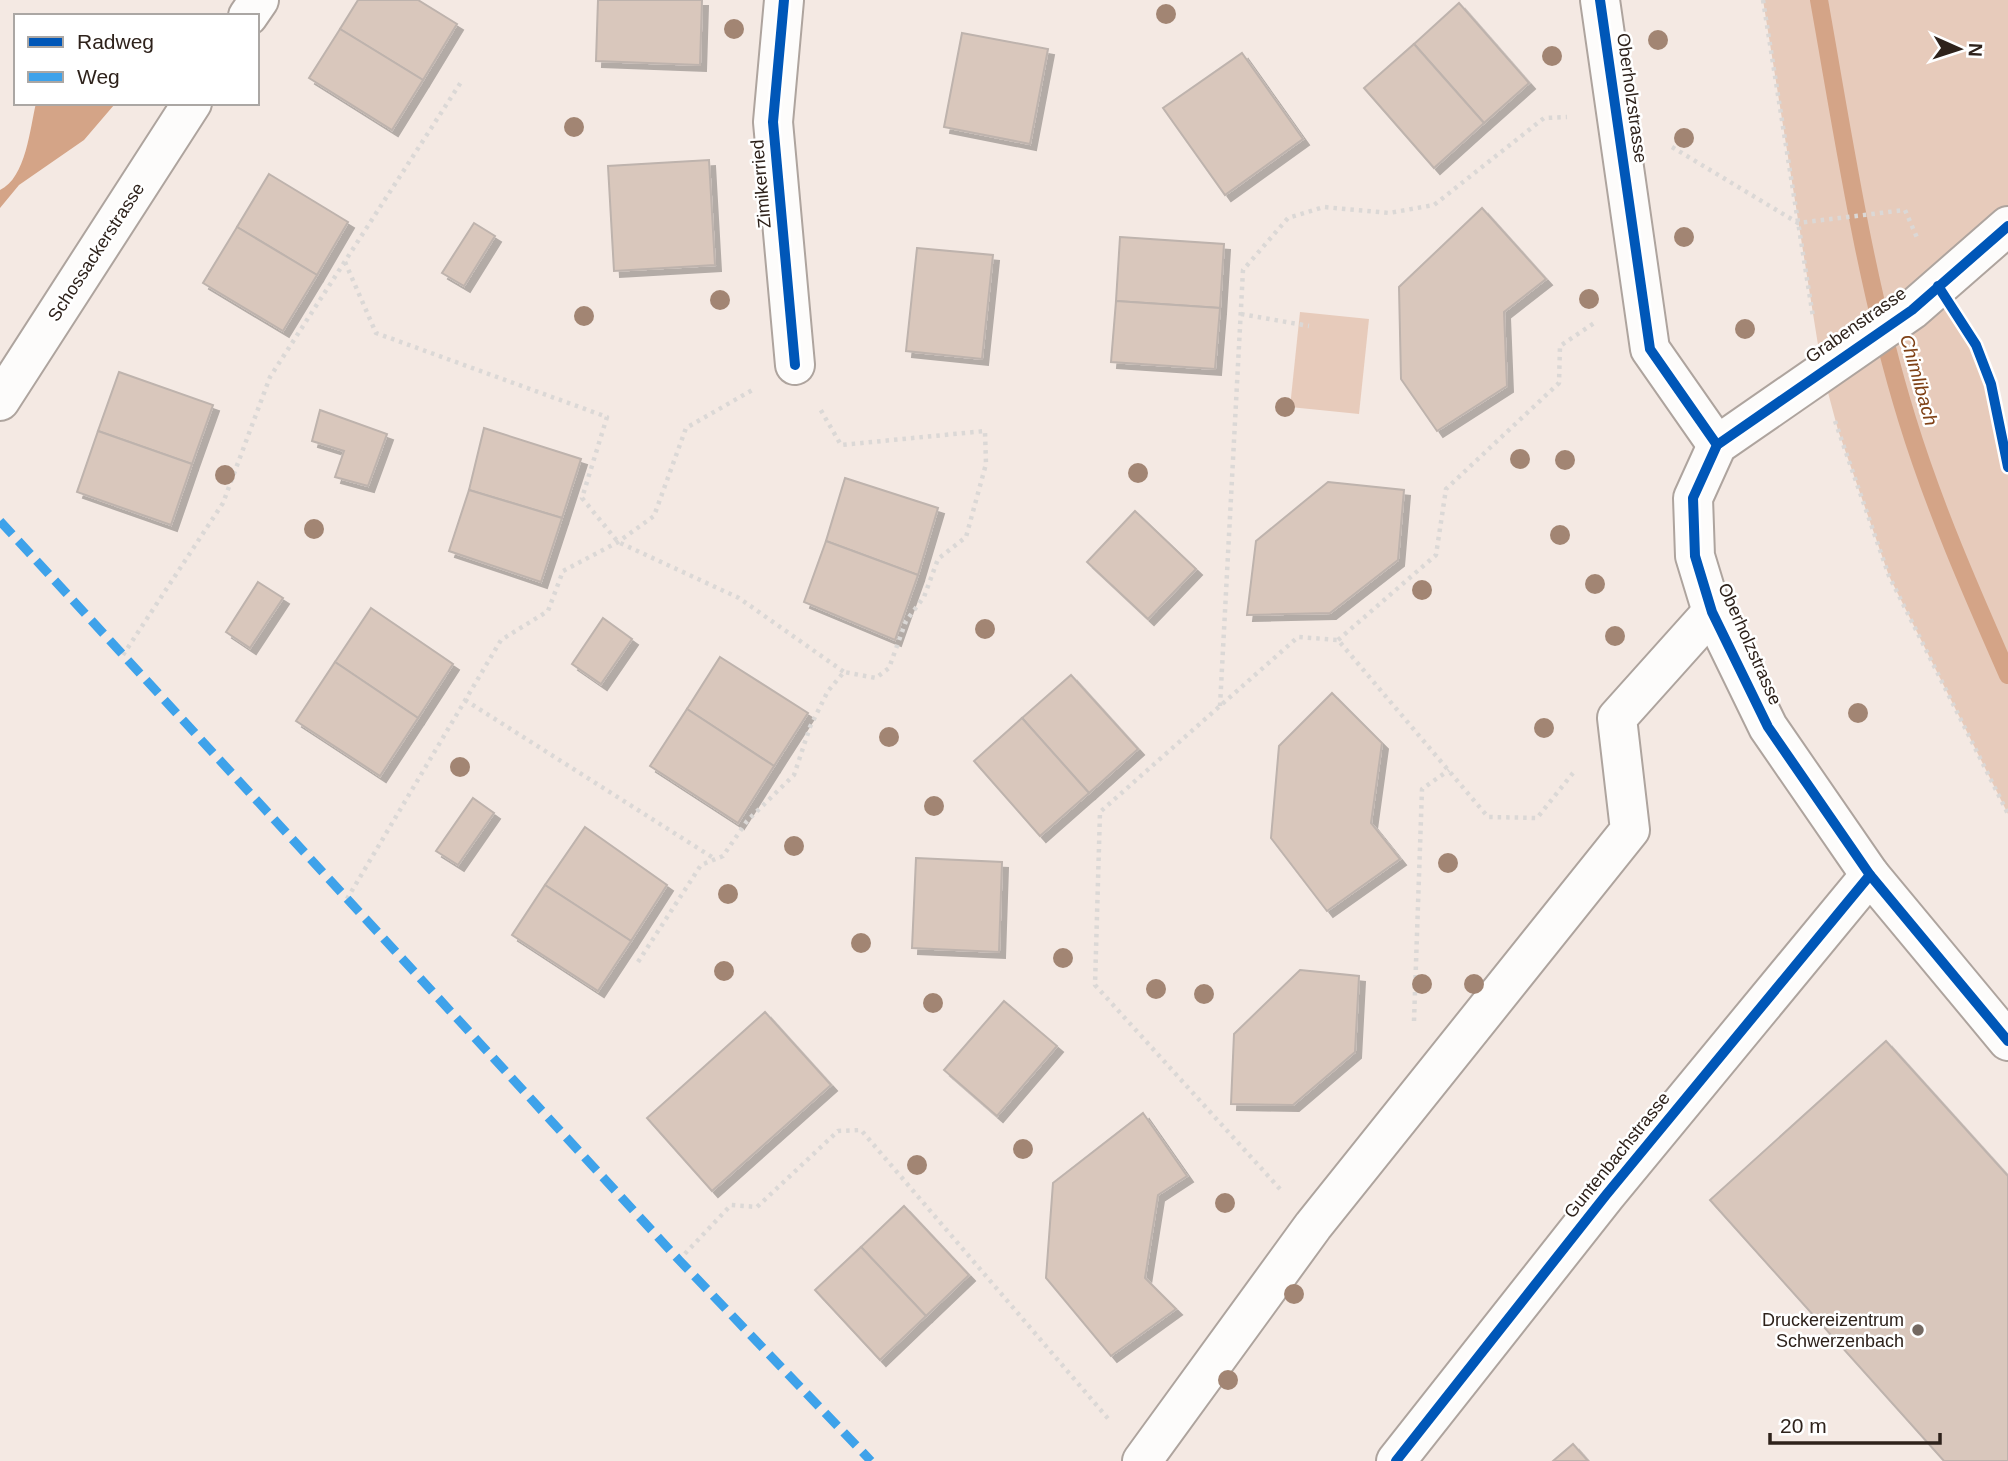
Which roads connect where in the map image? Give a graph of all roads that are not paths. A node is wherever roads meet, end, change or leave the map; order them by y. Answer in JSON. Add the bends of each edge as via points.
{"nodes":[{"id":1,"x":784,"y":0,"type":"edge"},
{"id":2,"x":1601,"y":0,"type":"edge"},
{"id":3,"x":191,"y":105,"type":"edge"},
{"id":4,"x":2008,"y":226,"type":"edge"},
{"id":5,"x":795,"y":365,"type":"road end"},
{"id":6,"x":0,"y":401,"type":"edge"},
{"id":7,"x":1717,"y":445,"type":"junction"},
{"id":8,"x":1712,"y":612,"type":"junction"},
{"id":9,"x":1870,"y":876,"type":"junction"},
{"id":10,"x":2008,"y":1041,"type":"edge"},
{"id":11,"x":1143,"y":1461,"type":"edge"},
{"id":12,"x":1396,"y":1461,"type":"edge"}],
"edges":[{"from":1,"to":5,"type":"street","name":"Zimikerried","via":[[773,122]]},
{"from":2,"to":7,"type":"street","name":"Oberholzstrasse","via":[[1650,349]]},
{"from":3,"to":6,"type":"street","name":"Schossackerstrasse"},
{"from":4,"to":7,"type":"street","name":"Grabenstrasse","via":[[1912,310]]},
{"from":7,"to":8,"type":"street","name":"Oberholzstrasse","via":[[1693,498],[1695,556]]},
{"from":8,"to":9,"type":"street","name":"Oberholzstrasse","via":[[1768,727]]},
{"from":8,"to":11,"type":"street","via":[[1617,718],[1630,830],[1313,1226]]},
{"from":9,"to":10,"type":"street","name":"Oberholzstrasse"},
{"from":9,"to":12,"type":"street","name":"Guntenbachstrasse","via":[[1606,1195]]}]}
